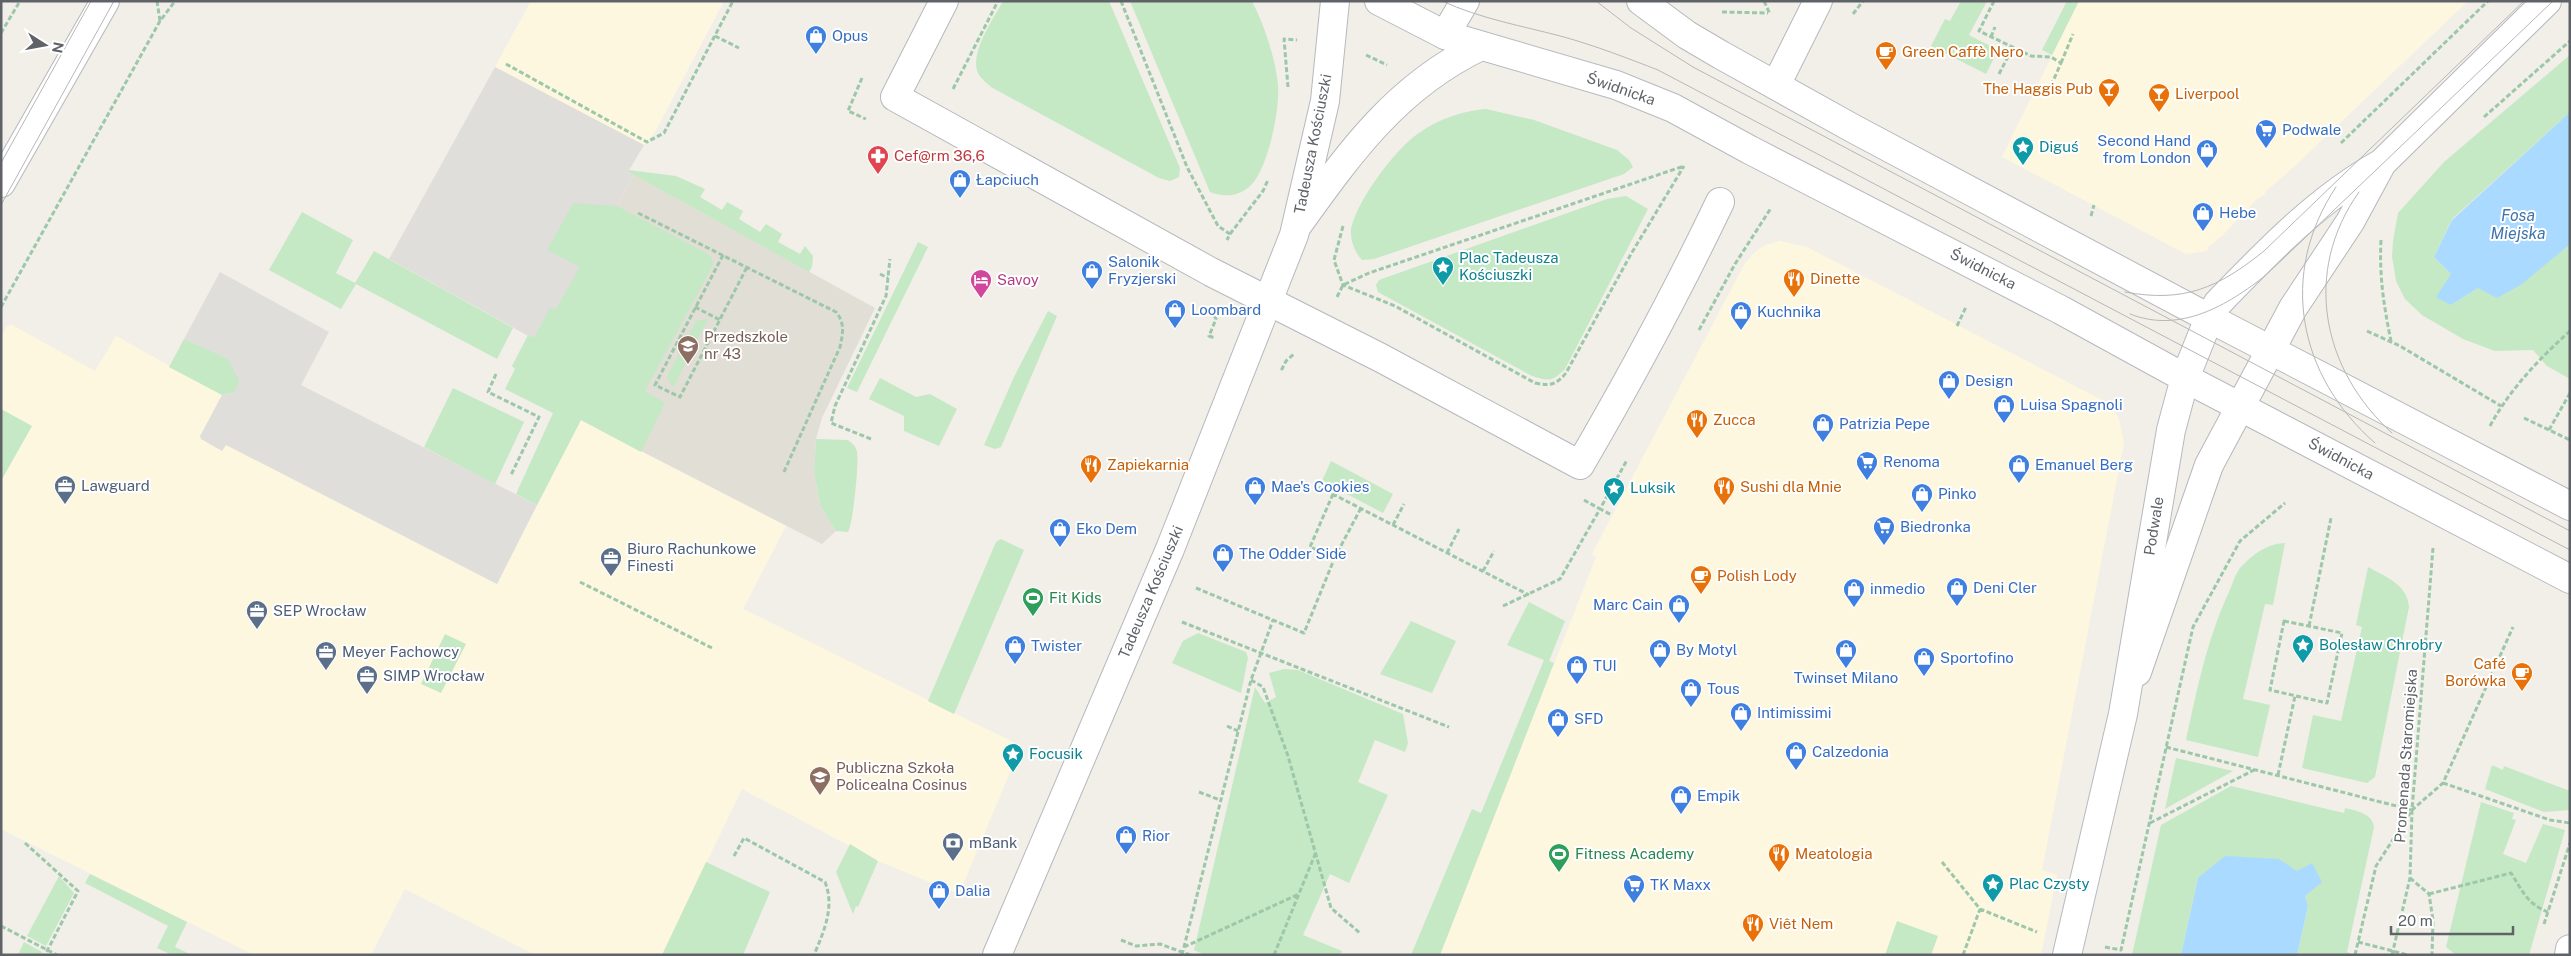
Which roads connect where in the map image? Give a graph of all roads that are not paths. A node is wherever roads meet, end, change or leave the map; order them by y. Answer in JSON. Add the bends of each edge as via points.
{"nodes":[{"id":1,"x":105,"y":1,"type":"edge"},
{"id":2,"x":944,"y":1,"type":"edge"},
{"id":3,"x":1335,"y":1,"type":"edge"},
{"id":4,"x":1379,"y":1,"type":"edge"},
{"id":5,"x":1465,"y":1,"type":"edge"},
{"id":6,"x":1641,"y":1,"type":"edge"},
{"id":7,"x":1818,"y":1,"type":"edge"},
{"id":8,"x":2547,"y":1,"type":"edge"},
{"id":9,"x":1446,"y":35,"type":"junction"},
{"id":10,"x":1482,"y":46,"type":"junction"},
{"id":11,"x":1776,"y":85,"type":"junction"},
{"id":12,"x":2382,"y":163,"type":"junction"},
{"id":13,"x":1,"y":183,"type":"edge"},
{"id":14,"x":1720,"y":202,"type":"dead end"},
{"id":15,"x":1297,"y":226,"type":"junction"},
{"id":16,"x":1267,"y":300,"type":"junction"},
{"id":17,"x":2209,"y":318,"type":"junction"},
{"id":18,"x":2271,"y":351,"type":"junction"},
{"id":19,"x":2185,"y":378,"type":"junction"},
{"id":20,"x":2240,"y":405,"type":"junction"},
{"id":21,"x":2570,"y":506,"type":"edge"},
{"id":22,"x":2570,"y":580,"type":"edge"},
{"id":23,"x":2125,"y":704,"type":"junction"},
{"id":24,"x":2570,"y":949,"type":"edge"},
{"id":25,"x":997,"y":955,"type":"edge"},
{"id":26,"x":2067,"y":955,"type":"edge"},
{"id":27,"x":2569,"y":955,"type":"edge"}],
"edges":[{"from":1,"to":13,"type":"street"},
{"from":2,"to":16,"type":"street","via":[[895,98]]},
{"from":3,"to":15,"type":"street","name":"Tadeusza Kościuszki","via":[[1325,101]]},
{"from":4,"to":9,"type":"street","name":"Świdnicka"},
{"from":5,"to":9,"type":"street"},
{"from":6,"to":11,"type":"street","via":[[1688,36]]},
{"from":7,"to":11,"type":"street"},
{"from":8,"to":12,"type":"street","name":"Podwale"},
{"from":9,"to":10,"type":"street","name":"Świdnicka"},
{"from":10,"to":15,"type":"street","name":"Tadeusza Kościuszki","via":[[1457,58],[1387,111],[1340,166]]},
{"from":10,"to":19,"type":"street","name":"Świdnicka","via":[[1616,86],[1673,108]]},
{"from":11,"to":17,"type":"street"},
{"from":12,"to":17,"type":"street","name":"Podwale","via":[[2354,178],[2316,207],[2224,296]]},
{"from":12,"to":18,"type":"street","name":"Podwale"},
{"from":14,"to":16,"type":"street","via":[[1642,359],[1580,465]]},
{"from":15,"to":16,"type":"street","name":"Tadeusza Kościuszki"},
{"from":16,"to":25,"type":"street","name":"Tadeusza Kościuszki","via":[[1170,549]]},
{"from":17,"to":18,"type":"street"},
{"from":17,"to":19,"type":"street","name":"Podwale"},
{"from":18,"to":20,"type":"street","name":"Podwale"},
{"from":18,"to":21,"type":"street"},
{"from":19,"to":20,"type":"street","name":"Świdnicka"},
{"from":19,"to":23,"type":"street","name":"Podwale","via":[[2164,468]]},
{"from":20,"to":22,"type":"street","name":"Świdnicka"},
{"from":20,"to":23,"type":"street","name":"Podwale","via":[[2209,465]]},
{"from":23,"to":26,"type":"street","name":"Podwale"},
{"from":24,"to":27,"type":"street"}]}
